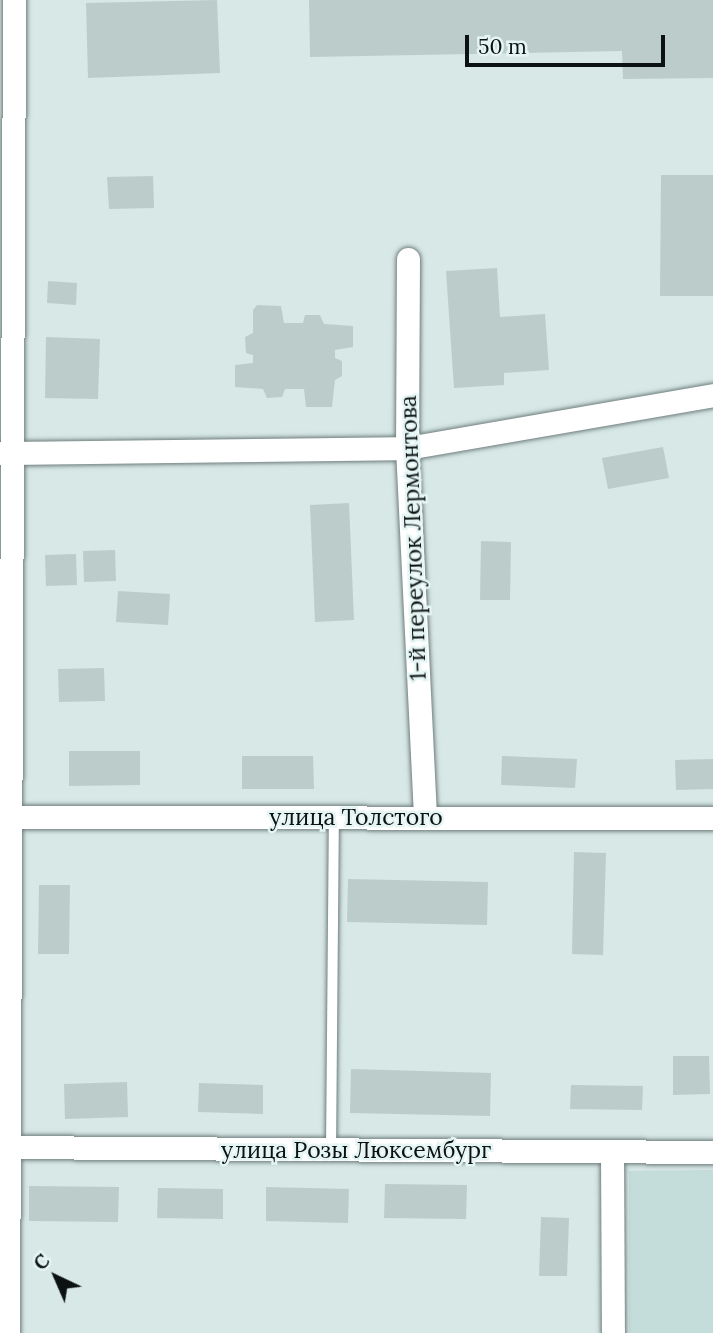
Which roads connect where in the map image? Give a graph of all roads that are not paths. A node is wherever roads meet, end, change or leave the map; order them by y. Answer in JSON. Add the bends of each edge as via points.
{"nodes":[{"id":1,"x":14,"y":0,"type":"edge"},
{"id":2,"x":408,"y":259,"type":"dead end"},
{"id":3,"x":713,"y":395,"type":"edge"},
{"id":4,"x":407,"y":448,"type":"junction"},
{"id":5,"x":6,"y":453,"type":"edge"},
{"id":6,"x":6,"y":817,"type":"edge"},
{"id":7,"x":425,"y":817,"type":"junction"},
{"id":8,"x":334,"y":818,"type":"junction"},
{"id":9,"x":713,"y":818,"type":"edge"},
{"id":10,"x":5,"y":1147,"type":"edge"},
{"id":11,"x":331,"y":1150,"type":"junction"},
{"id":12,"x":612,"y":1152,"type":"junction"},
{"id":13,"x":713,"y":1152,"type":"edge"},
{"id":14,"x":8,"y":1333,"type":"edge"},
{"id":15,"x":613,"y":1333,"type":"edge"}],
"edges":[{"from":1,"to":5,"type":"street"},
{"from":2,"to":4,"type":"street","name":"1-й переулок Лермонтова"},
{"from":3,"to":4,"type":"street"},
{"from":4,"to":5,"type":"street"},
{"from":4,"to":7,"type":"street","name":"1-й переулок Лермонтова"},
{"from":5,"to":6,"type":"street"},
{"from":6,"to":8,"type":"street","name":"улица Толстого"},
{"from":6,"to":10,"type":"street"},
{"from":7,"to":8,"type":"street","name":"улица Толстого"},
{"from":7,"to":9,"type":"street","name":"улица Толстого"},
{"from":8,"to":11,"type":"lane"},
{"from":10,"to":11,"type":"street","name":"улица Розы Люксембург"},
{"from":10,"to":14,"type":"street"},
{"from":11,"to":12,"type":"street","name":"улица Розы Люксембург"},
{"from":12,"to":13,"type":"street","name":"улица Розы Люксембург"},
{"from":12,"to":15,"type":"street"}]}
